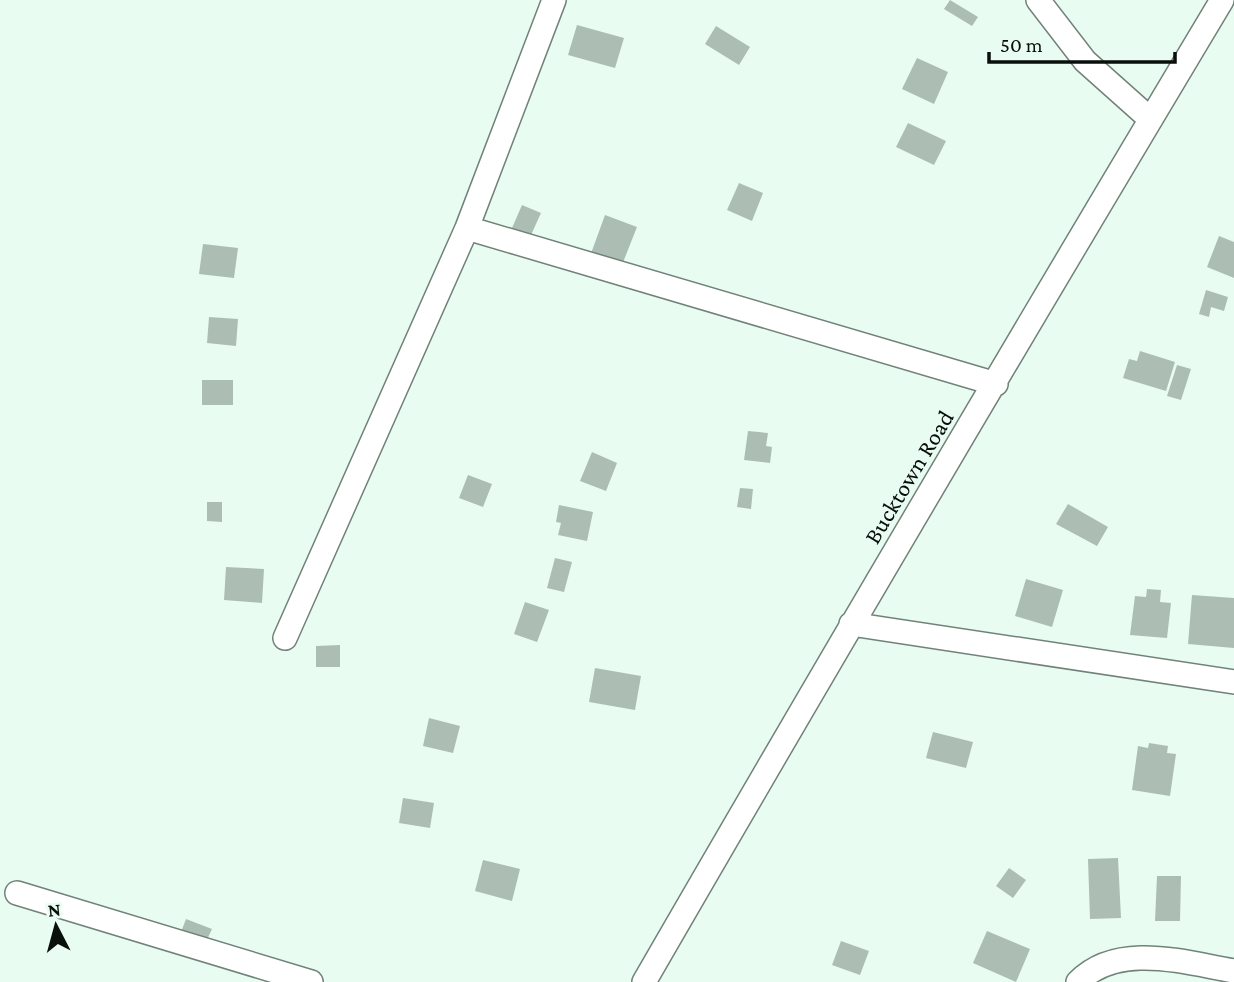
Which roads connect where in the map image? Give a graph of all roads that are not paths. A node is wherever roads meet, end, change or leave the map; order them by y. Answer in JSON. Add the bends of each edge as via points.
{"nodes":[{"id":1,"x":554,"y":0,"type":"edge"},
{"id":2,"x":1038,"y":0,"type":"edge"},
{"id":3,"x":1222,"y":0,"type":"edge"},
{"id":4,"x":1234,"y":6,"type":"edge"},
{"id":5,"x":1150,"y":119,"type":"junction"},
{"id":6,"x":467,"y":228,"type":"junction"},
{"id":7,"x":996,"y":384,"type":"junction"},
{"id":8,"x":851,"y":624,"type":"junction"},
{"id":9,"x":285,"y":638,"type":"dead end"},
{"id":10,"x":1234,"y":682,"type":"edge"},
{"id":11,"x":17,"y":893,"type":"dead end"},
{"id":12,"x":1234,"y":971,"type":"edge"},
{"id":13,"x":311,"y":982,"type":"edge"},
{"id":14,"x":644,"y":982,"type":"edge"},
{"id":15,"x":1078,"y":982,"type":"edge"}],
"edges":[{"from":1,"to":6,"type":"street"},
{"from":2,"to":5,"type":"street","via":[[1085,61]]},
{"from":3,"to":4,"type":"street"},
{"from":3,"to":5,"type":"street","name":"Bucktown Road"},
{"from":5,"to":7,"type":"street","name":"Bucktown Road"},
{"from":6,"to":7,"type":"street"},
{"from":6,"to":9,"type":"street"},
{"from":7,"to":8,"type":"street","name":"Bucktown Road"},
{"from":8,"to":10,"type":"street"},
{"from":8,"to":14,"type":"street","name":"Bucktown Road"},
{"from":11,"to":13,"type":"street"},
{"from":12,"to":15,"type":"street","via":[[1149,957],[1116,961]]}]}
